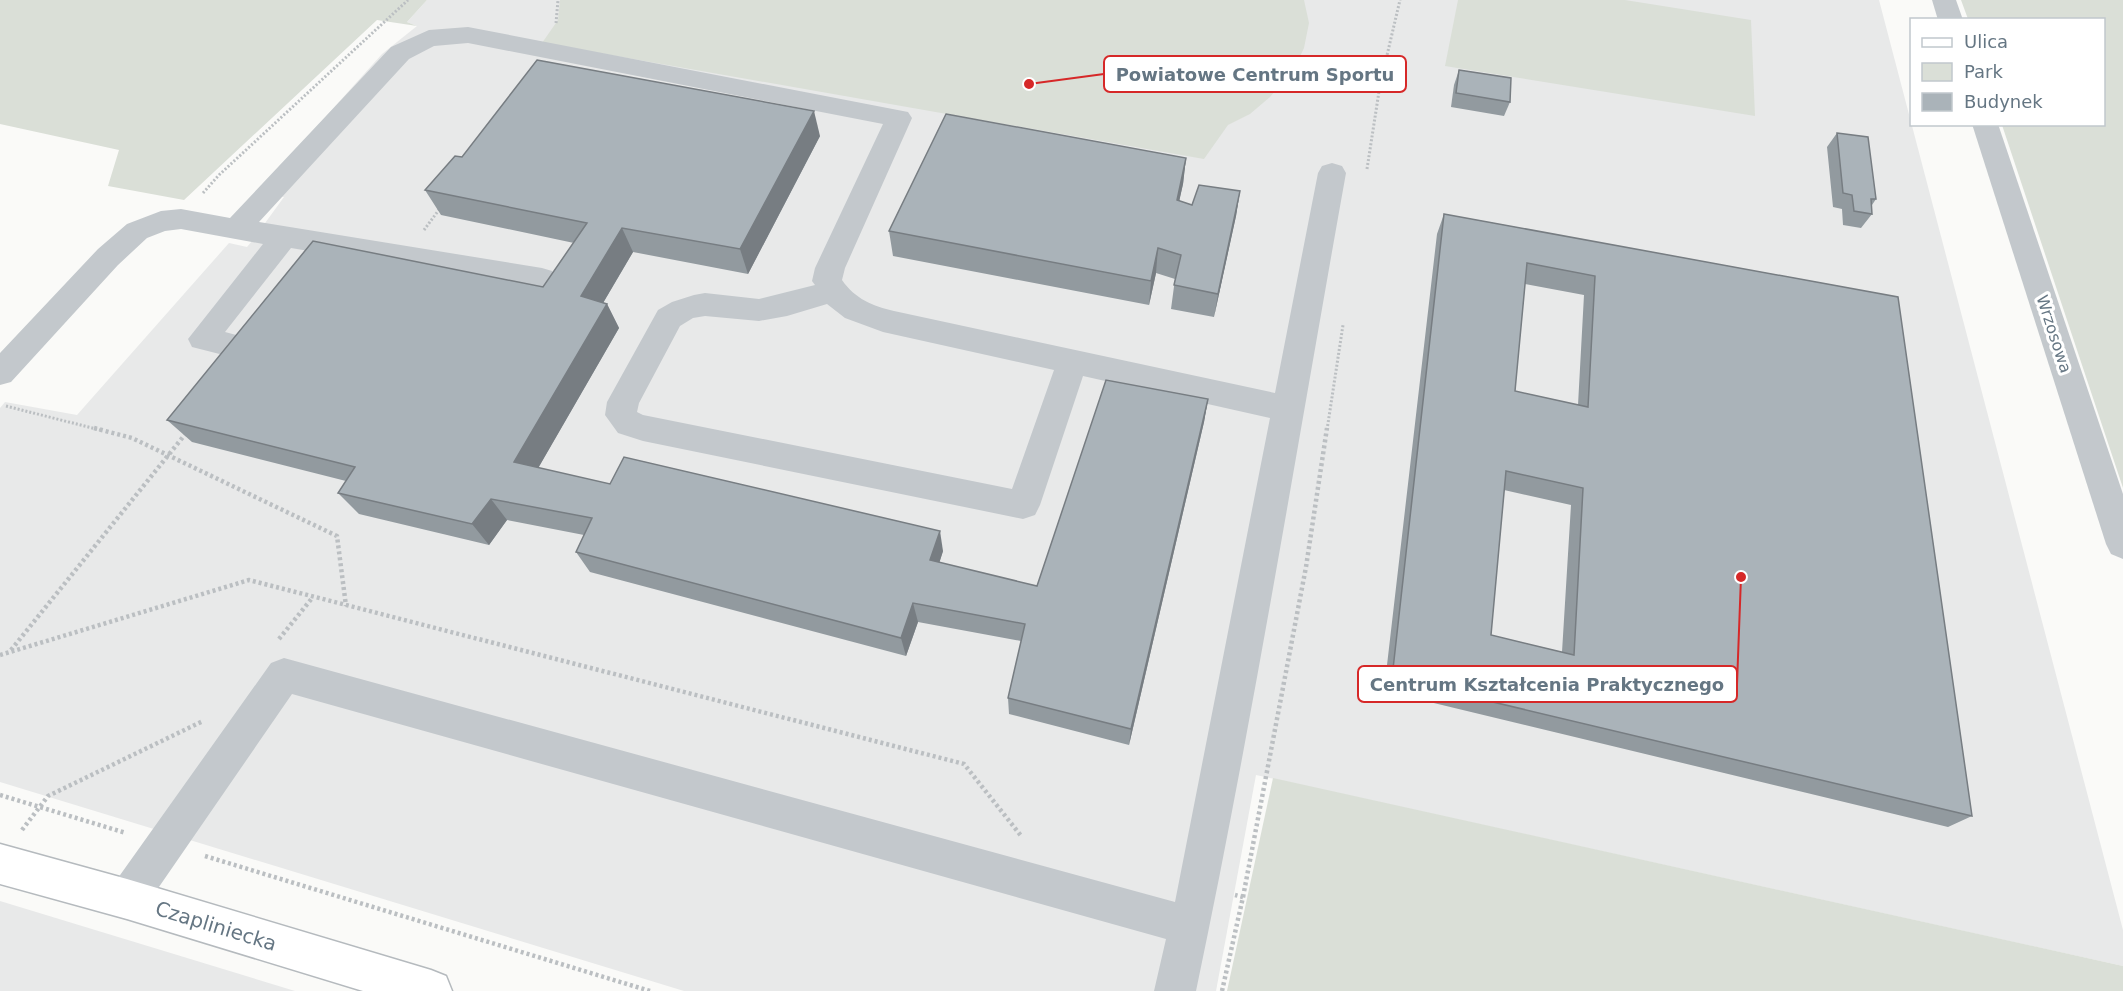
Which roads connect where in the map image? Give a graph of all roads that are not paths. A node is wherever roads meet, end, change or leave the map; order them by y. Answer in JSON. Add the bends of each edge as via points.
{"nodes":[{"id":1,"x":1944,"y":0,"type":"edge"},
{"id":2,"x":1950,"y":18,"type":"edge"},
{"id":3,"x":1986,"y":126,"type":"edge"},
{"id":4,"x":1332,"y":173,"type":"dead end"},
{"id":5,"x":236,"y":229,"type":"junction"},
{"id":6,"x":284,"y":237,"type":"junction"},
{"id":7,"x":542,"y":279,"type":"dead end"},
{"id":8,"x":832,"y":291,"type":"junction"},
{"id":9,"x":263,"y":353,"type":"edge"},
{"id":10,"x":1072,"y":362,"type":"junction"},
{"id":11,"x":0,"y":373,"type":"edge"},
{"id":12,"x":1289,"y":409,"type":"junction"},
{"id":13,"x":2123,"y":544,"type":"edge"},
{"id":14,"x":0,"y":864,"type":"edge"},
{"id":15,"x":127,"y":899,"type":"junction"},
{"id":16,"x":1190,"y":926,"type":"junction"},
{"id":17,"x":431,"y":991,"type":"edge"},
{"id":18,"x":1175,"y":991,"type":"edge"}],
"edges":[{"from":1,"to":2,"type":"street"},
{"from":3,"to":13,"type":"street","name":"Wrzosowa"},
{"from":4,"to":12,"type":"street"},
{"from":5,"to":6,"type":"street"},
{"from":5,"to":8,"type":"street","via":[[400,53],[429,38],[468,34],[899,118],[830,268],[827,281]]},
{"from":5,"to":11,"type":"street","via":[[181,219],[161,221],[137,231]]},
{"from":6,"to":7,"type":"street"},
{"from":6,"to":9,"type":"street","via":[[202,339]]},
{"from":8,"to":10,"type":"street","via":[[860,314]]},
{"from":8,"to":10,"type":"street","via":[[761,310],[707,303],[679,311],[669,318],[623,402],[621,415],[629,424],[643,428],[1023,505]]},
{"from":10,"to":12,"type":"street"},
{"from":12,"to":16,"type":"street"},
{"from":14,"to":15,"type":"main road","name":"Czapliniecka"},
{"from":15,"to":16,"type":"street","via":[[280,659]]},
{"from":15,"to":17,"type":"main road","name":"Czapliniecka"},
{"from":16,"to":18,"type":"street"}]}
